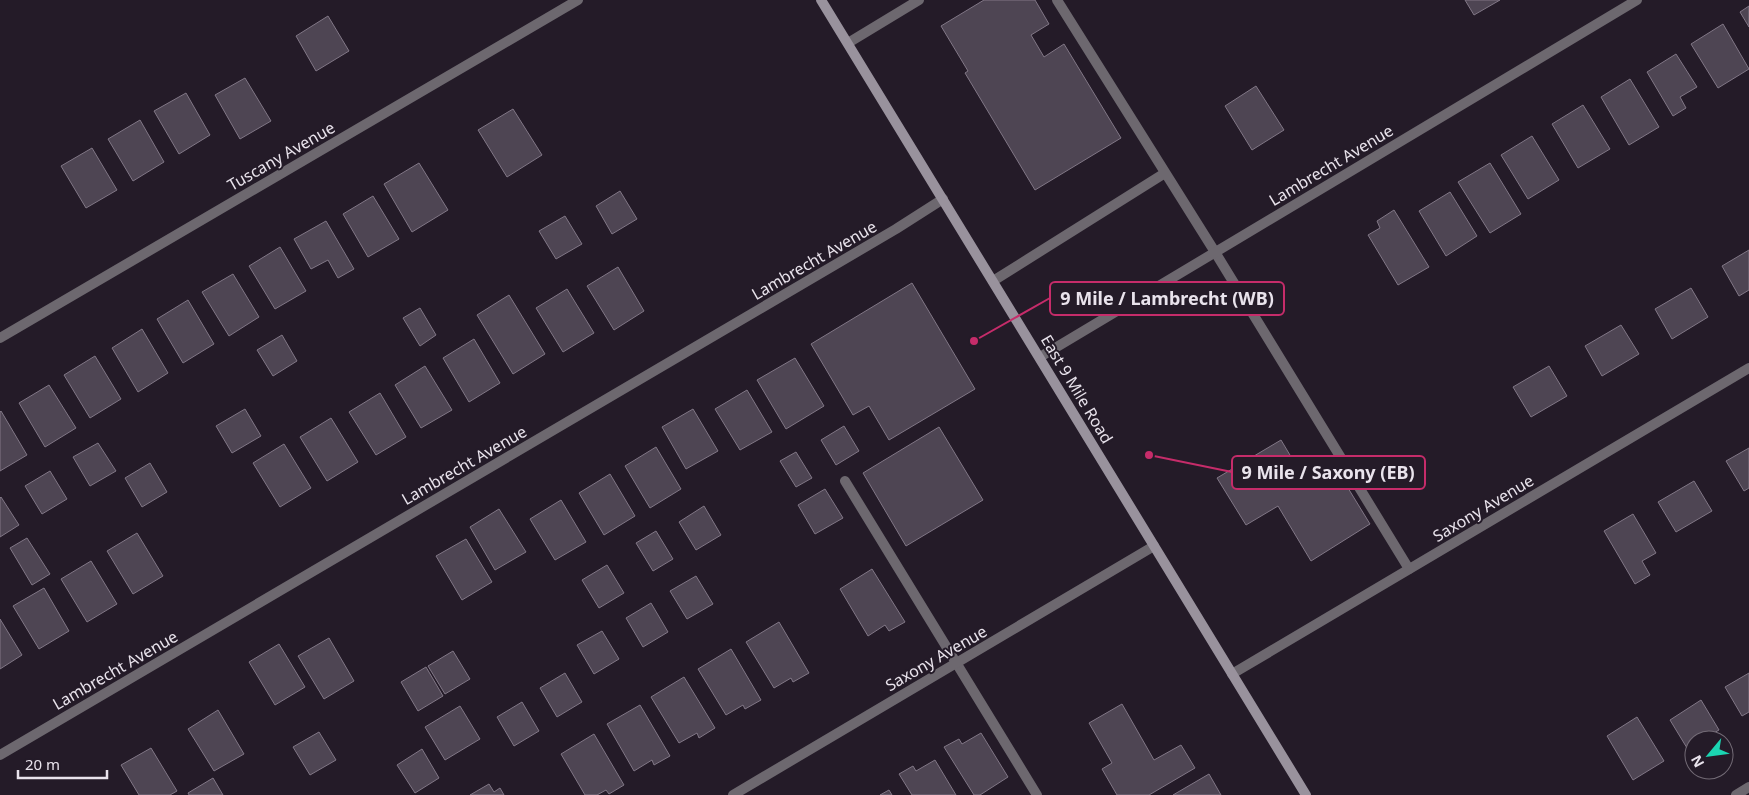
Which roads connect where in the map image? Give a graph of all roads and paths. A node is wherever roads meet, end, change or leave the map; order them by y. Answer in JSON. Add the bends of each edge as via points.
{"nodes":[{"id":1,"x":578,"y":0,"type":"edge"},
{"id":2,"x":821,"y":0,"type":"edge"},
{"id":3,"x":919,"y":0,"type":"edge"},
{"id":4,"x":1057,"y":0,"type":"edge"},
{"id":5,"x":1637,"y":0,"type":"edge"},
{"id":6,"x":848,"y":43,"type":"junction"},
{"id":7,"x":1166,"y":173,"type":"junction"},
{"id":8,"x":943,"y":199,"type":"junction"},
{"id":9,"x":1215,"y":252,"type":"junction"},
{"id":10,"x":993,"y":281,"type":"junction"},
{"id":11,"x":0,"y":338,"type":"edge"},
{"id":12,"x":1040,"y":357,"type":"junction"},
{"id":13,"x":1749,"y":368,"type":"edge"},
{"id":14,"x":845,"y":481,"type":"dead end"},
{"id":15,"x":1154,"y":546,"type":"junction"},
{"id":16,"x":1409,"y":569,"type":"junction"},
{"id":17,"x":958,"y":662,"type":"junction"},
{"id":18,"x":1232,"y":674,"type":"junction"},
{"id":19,"x":0,"y":755,"type":"edge"},
{"id":20,"x":1749,"y":787,"type":"edge"},
{"id":21,"x":733,"y":795,"type":"edge"},
{"id":22,"x":1038,"y":795,"type":"edge"},
{"id":23,"x":1306,"y":795,"type":"edge"},
{"id":24,"x":1736,"y":795,"type":"edge"}],
"edges":[{"from":1,"to":11,"type":"street","name":"Tuscany Avenue"},
{"from":2,"to":6,"type":"main road","name":"East 9 Mile Road"},
{"from":3,"to":6,"type":"street"},
{"from":4,"to":7,"type":"street"},
{"from":5,"to":9,"type":"street","name":"Lambrecht Avenue"},
{"from":6,"to":8,"type":"main road","name":"East 9 Mile Road"},
{"from":7,"to":9,"type":"street"},
{"from":7,"to":10,"type":"street"},
{"from":8,"to":10,"type":"main road","name":"East 9 Mile Road"},
{"from":8,"to":19,"type":"street","name":"Lambrecht Avenue"},
{"from":9,"to":12,"type":"street","name":"Lambrecht Avenue"},
{"from":9,"to":16,"type":"street"},
{"from":10,"to":12,"type":"main road","name":"East 9 Mile Road"},
{"from":12,"to":15,"type":"main road","name":"East 9 Mile Road"},
{"from":13,"to":16,"type":"street","name":"Saxony Avenue"},
{"from":14,"to":17,"type":"street"},
{"from":15,"to":17,"type":"street","name":"Saxony Avenue"},
{"from":15,"to":18,"type":"main road","name":"East 9 Mile Road"},
{"from":16,"to":18,"type":"street","name":"Saxony Avenue"},
{"from":17,"to":21,"type":"street","name":"Saxony Avenue"},
{"from":17,"to":22,"type":"street"},
{"from":18,"to":23,"type":"main road","name":"East 9 Mile Road"},
{"from":20,"to":24,"type":"street"}]}
